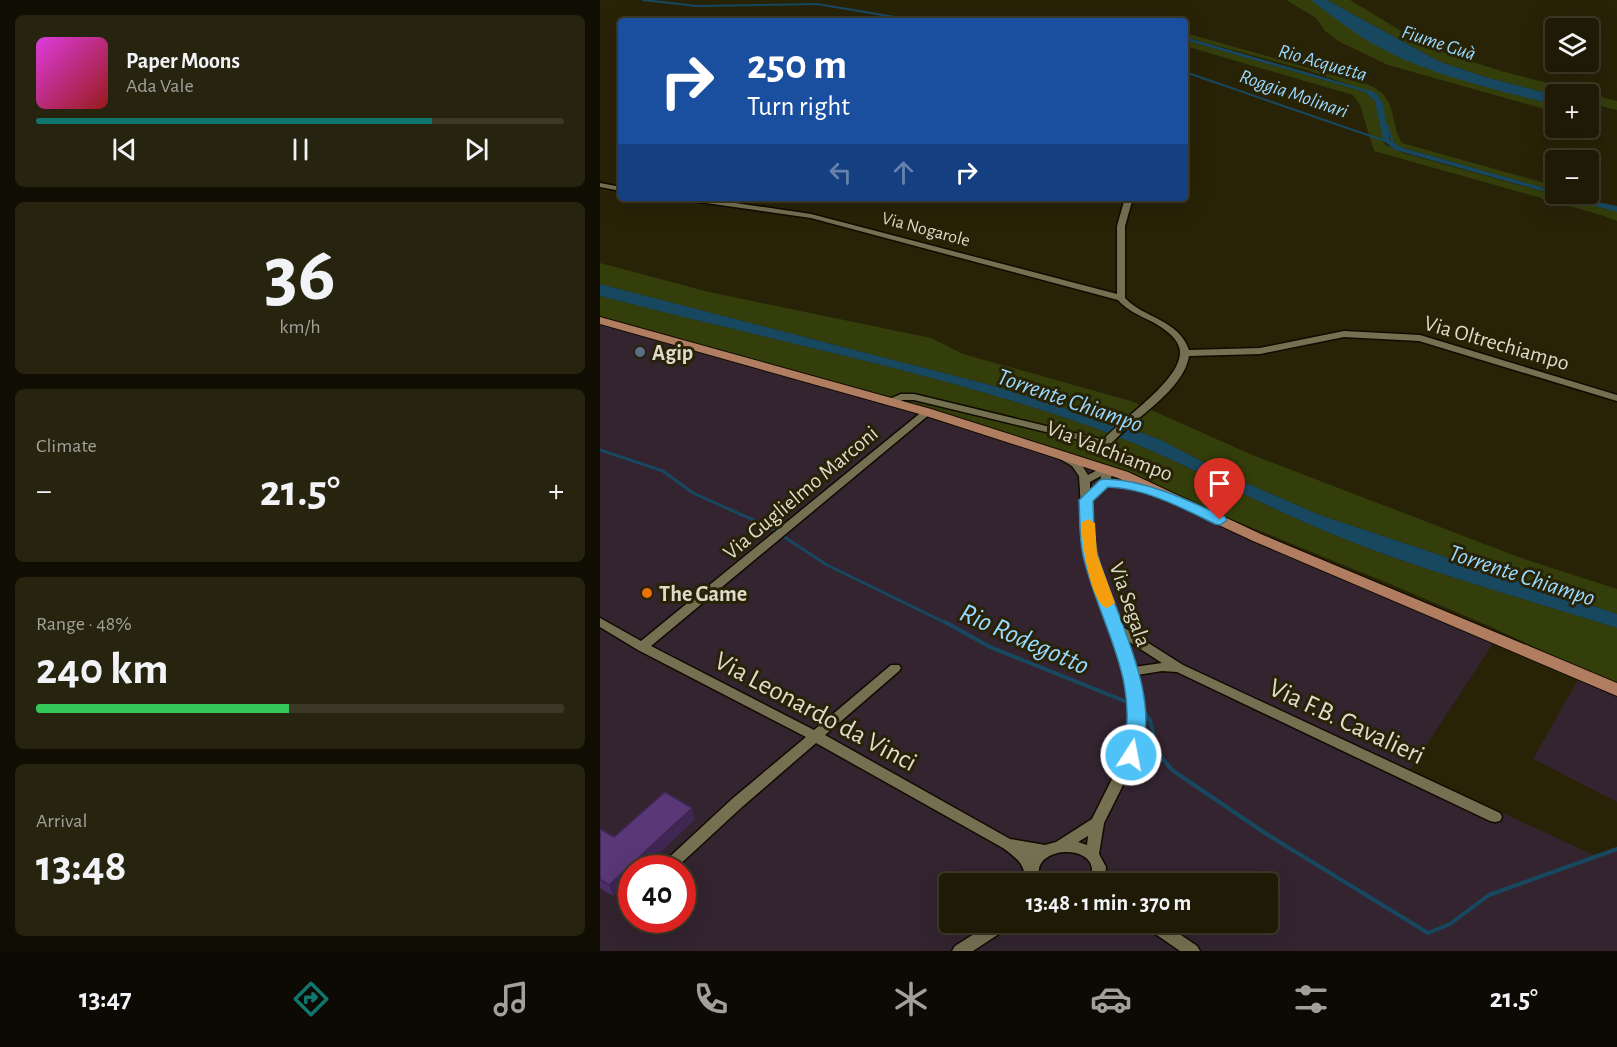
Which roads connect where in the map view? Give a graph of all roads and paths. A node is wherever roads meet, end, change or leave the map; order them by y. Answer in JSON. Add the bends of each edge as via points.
{"nodes":[{"id":1,"x":600,"y":185,"type":"edge"},
{"id":2,"x":618,"y":188,"type":"edge"},
{"id":3,"x":706,"y":201,"type":"edge"},
{"id":4,"x":1128,"y":201,"type":"edge"},
{"id":5,"x":1121,"y":298,"type":"junction"},
{"id":6,"x":600,"y":320,"type":"edge"},
{"id":7,"x":1185,"y":353,"type":"junction"},
{"id":8,"x":1617,"y":398,"type":"edge"},
{"id":9,"x":890,"y":402,"type":"junction"},
{"id":10,"x":927,"y":412,"type":"junction"},
{"id":11,"x":1029,"y":443,"type":"junction"},
{"id":12,"x":1106,"y":476,"type":"junction"},
{"id":13,"x":1084,"y":481,"type":"junction"},
{"id":14,"x":1086,"y":500,"type":"junction"},
{"id":15,"x":600,"y":622,"type":"edge"},
{"id":16,"x":1116,"y":628,"type":"junction"},
{"id":17,"x":642,"y":647,"type":"junction"},
{"id":18,"x":894,"y":668,"type":"dead end"},
{"id":19,"x":1179,"y":668,"type":"junction"},
{"id":20,"x":1130,"y":672,"type":"junction"},
{"id":21,"x":1617,"y":690,"type":"edge"},
{"id":22,"x":815,"y":736,"type":"junction"},
{"id":23,"x":1495,"y":817,"type":"dead end"},
{"id":24,"x":1097,"y":822,"type":"junction"},
{"id":25,"x":1008,"y":844,"type":"junction"},
{"id":26,"x":1061,"y":845,"type":"junction"},
{"id":27,"x":1046,"y":850,"type":"junction"},
{"id":28,"x":681,"y":855,"type":"edge"},
{"id":29,"x":1092,"y":855,"type":"junction"},
{"id":30,"x":1031,"y":873,"type":"edge"},
{"id":31,"x":1033,"y":873,"type":"edge"},
{"id":32,"x":1099,"y":873,"type":"edge"},
{"id":33,"x":989,"y":933,"type":"edge"},
{"id":34,"x":1165,"y":933,"type":"edge"},
{"id":35,"x":960,"y":951,"type":"edge"},
{"id":36,"x":1192,"y":951,"type":"edge"}],
"edges":[{"from":1,"to":2,"type":"street"},
{"from":3,"to":5,"type":"street","name":"Via Nogarole","via":[[811,216]]},
{"from":4,"to":5,"type":"street","via":[[1121,233]]},
{"from":5,"to":7,"type":"street","name":"Via Nogarole","via":[[1173,331]]},
{"from":6,"to":9,"type":"main road","name":"Via Valchiampo"},
{"from":7,"to":8,"type":"street","name":"Via Oltrechiampo","via":[[1260,351],[1344,334],[1420,338]]},
{"from":7,"to":9,"type":"street","via":[[1172,380],[1108,441],[914,397]]},
{"from":9,"to":10,"type":"main road","name":"Via Valchiampo"},
{"from":10,"to":11,"type":"main road","name":"Via Valchiampo"},
{"from":10,"to":17,"type":"street","name":"Via Guglielmo Marconi"},
{"from":11,"to":12,"type":"main road","name":"Via Valchiampo"},
{"from":11,"to":13,"type":"street","via":[[1077,465]]},
{"from":12,"to":13,"type":"street"},
{"from":12,"to":14,"type":"street"},
{"from":12,"to":21,"type":"main road","name":"Via Valchiampo","via":[[1182,502]]},
{"from":13,"to":14,"type":"street","name":"Via Segala"},
{"from":14,"to":16,"type":"street","name":"Via Segala","via":[[1090,554]]},
{"from":15,"to":17,"type":"street","name":"Via Leonardo da Vinci"},
{"from":16,"to":19,"type":"street","name":"Via F.B. Cavalieri"},
{"from":16,"to":20,"type":"street","name":"Via Segala"},
{"from":17,"to":22,"type":"street","name":"Via Leonardo da Vinci"},
{"from":18,"to":22,"type":"street"},
{"from":19,"to":20,"type":"street","name":"Via F.B. Cavalieri"},
{"from":19,"to":23,"type":"street","name":"Via F.B. Cavalieri"},
{"from":20,"to":24,"type":"street","name":"Via Segala","via":[[1137,709],[1136,733],[1131,755]]},
{"from":22,"to":25,"type":"street","name":"Via Leonardo da Vinci"},
{"from":22,"to":28,"type":"street"},
{"from":24,"to":26,"type":"street"},
{"from":24,"to":29,"type":"street","name":"Via Segala"},
{"from":25,"to":27,"type":"street","name":"Via Leonardo da Vinci"},
{"from":25,"to":30,"type":"street","name":"Via Leonardo da Vinci","via":[[1022,854]]},
{"from":26,"to":27,"type":"street"},
{"from":26,"to":29,"type":"street"},
{"from":27,"to":31,"type":"street","via":[[1039,856]]},
{"from":29,"to":32,"type":"street","name":"Via Segala"},
{"from":33,"to":35,"type":"street"},
{"from":34,"to":36,"type":"street"}]}
